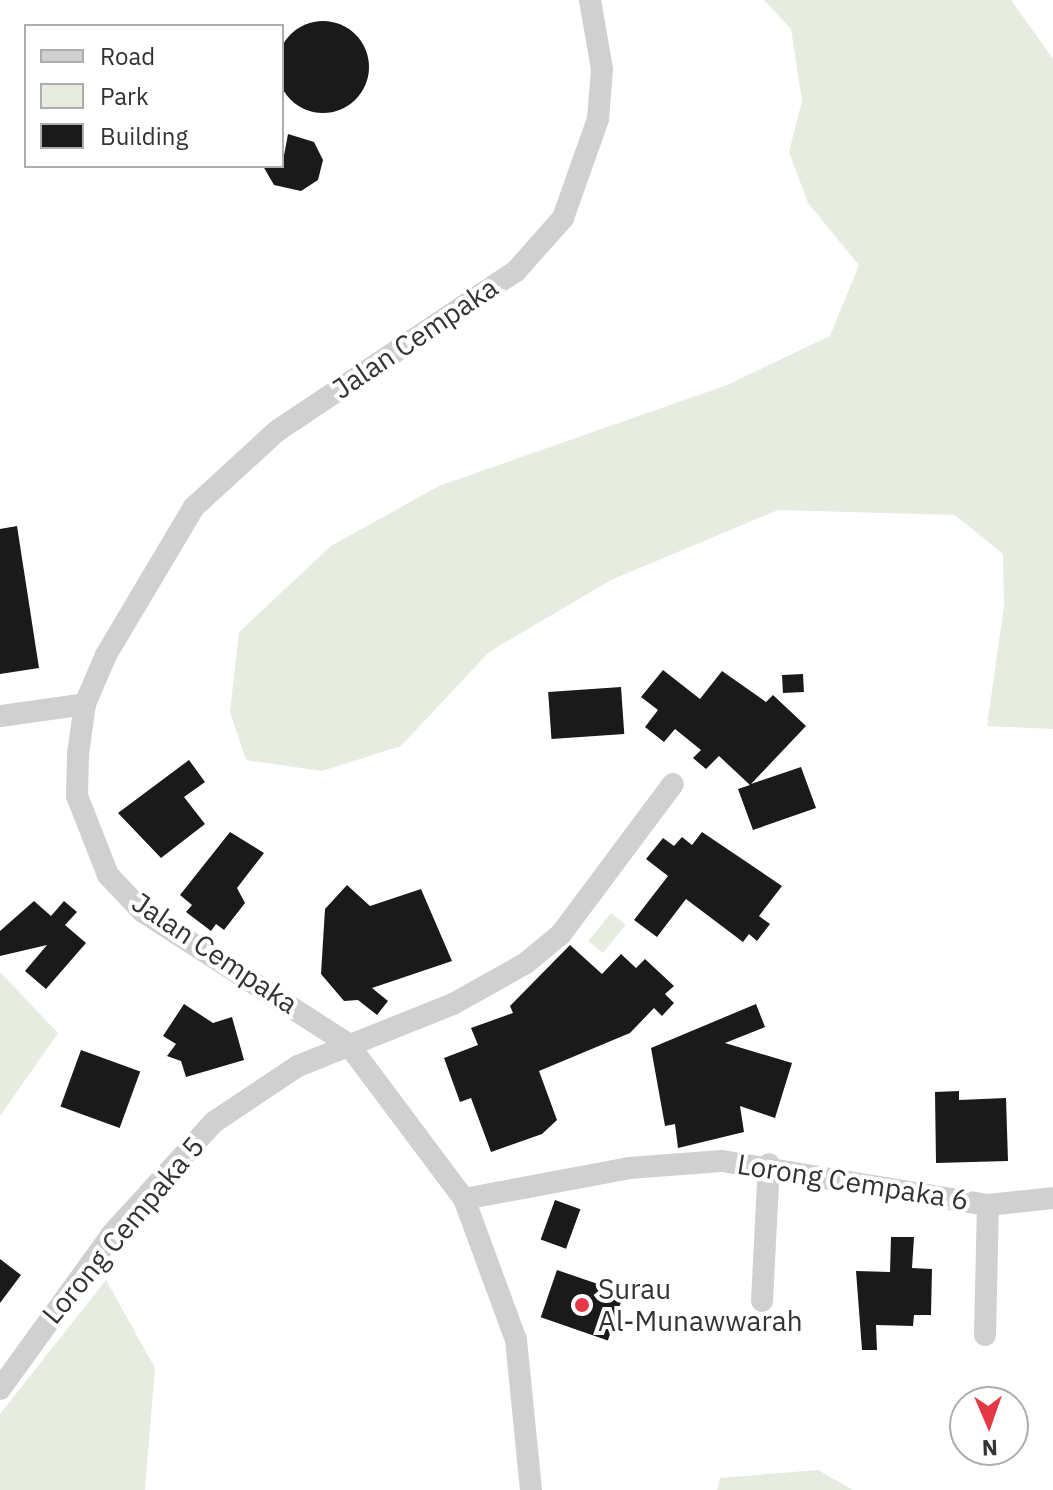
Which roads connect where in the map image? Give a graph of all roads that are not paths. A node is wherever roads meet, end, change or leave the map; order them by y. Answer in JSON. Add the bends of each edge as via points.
{"nodes":[{"id":1,"x":590,"y":0,"type":"edge"},
{"id":2,"x":85,"y":704,"type":"junction"},
{"id":3,"x":0,"y":716,"type":"edge"},
{"id":4,"x":673,"y":784,"type":"dead end"},
{"id":5,"x":348,"y":1044,"type":"junction"},
{"id":6,"x":769,"y":1164,"type":"junction"},
{"id":7,"x":1053,"y":1198,"type":"edge"},
{"id":8,"x":464,"y":1199,"type":"junction"},
{"id":9,"x":988,"y":1205,"type":"junction"},
{"id":10,"x":762,"y":1301,"type":"dead end"},
{"id":11,"x":985,"y":1335,"type":"dead end"},
{"id":12,"x":0,"y":1389,"type":"edge"},
{"id":13,"x":531,"y":1490,"type":"edge"}],
"edges":[{"from":1,"to":2,"type":"street","name":"Jalan Cempaka","via":[[602,69],[598,119],[563,218],[516,271],[226,473],[163,551]]},
{"from":2,"to":3,"type":"street"},
{"from":2,"to":5,"type":"street","name":"Jalan Cempaka","via":[[77,796],[108,875],[142,911]]},
{"from":4,"to":5,"type":"street","name":"Lorong Cempaka 5","via":[[561,934],[526,963],[453,1004]]},
{"from":5,"to":8,"type":"street","name":"Jalan Cempaka"},
{"from":5,"to":12,"type":"street","name":"Lorong Cempaka 5","via":[[252,1093],[173,1162],[57,1305]]},
{"from":6,"to":8,"type":"street","name":"Lorong Cempaka 6","via":[[676,1163]]},
{"from":6,"to":9,"type":"street","name":"Lorong Cempaka 6"},
{"from":6,"to":10,"type":"street"},
{"from":7,"to":9,"type":"street","name":"Lorong Cempaka 6"},
{"from":8,"to":13,"type":"street","name":"Jalan Cempaka","via":[[516,1340]]},
{"from":9,"to":11,"type":"street"}]}
